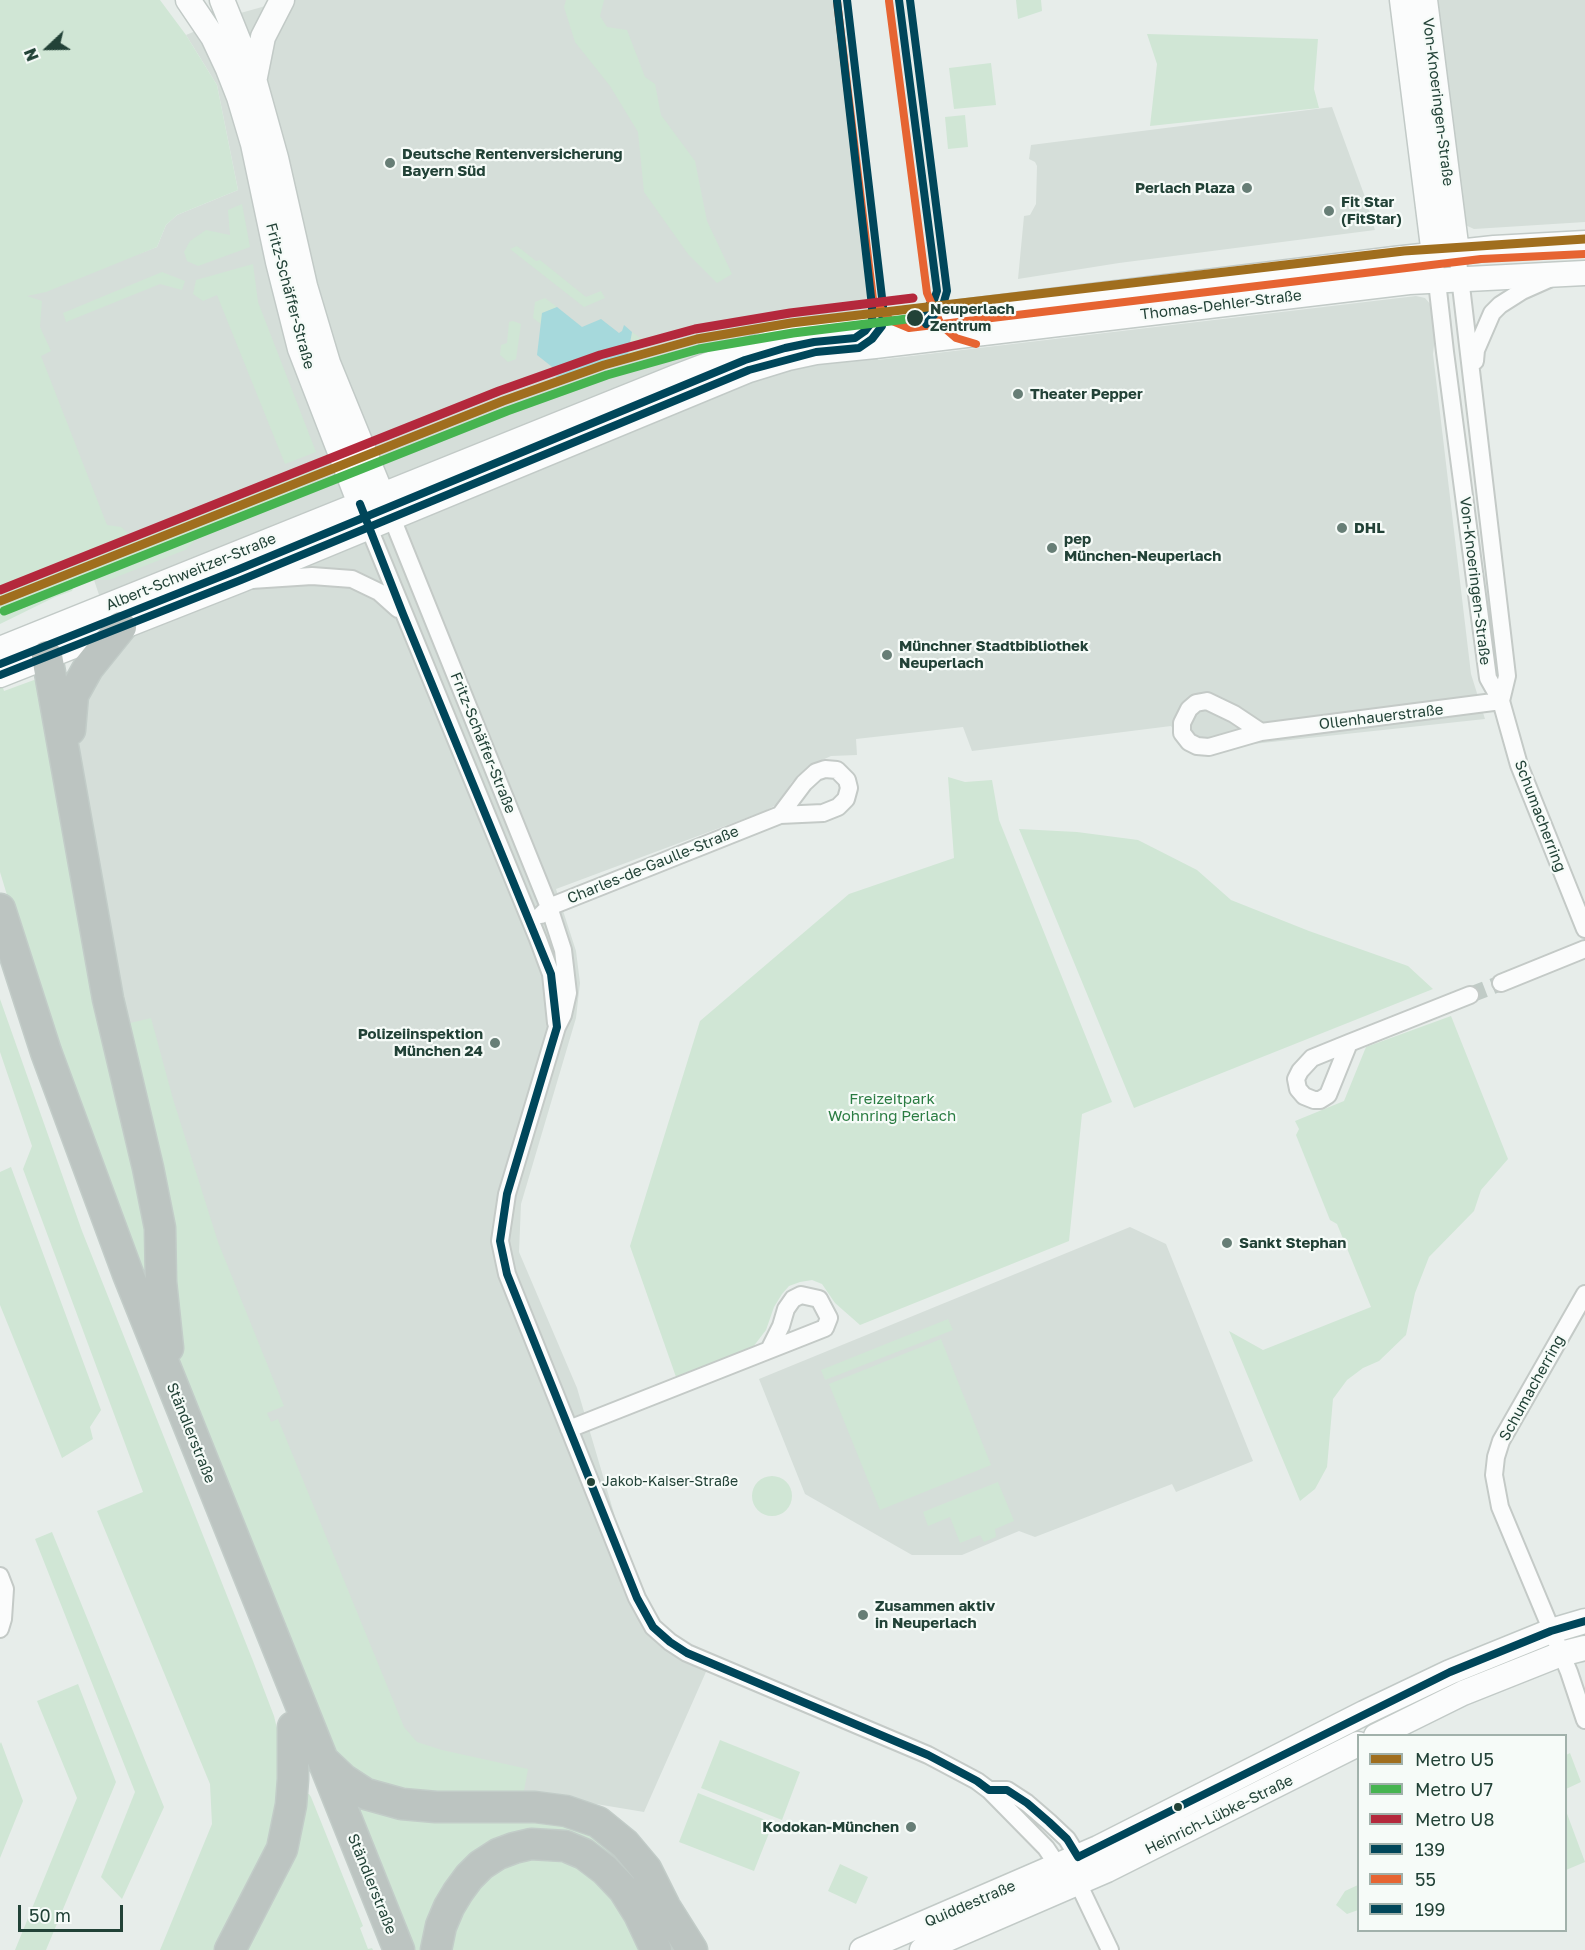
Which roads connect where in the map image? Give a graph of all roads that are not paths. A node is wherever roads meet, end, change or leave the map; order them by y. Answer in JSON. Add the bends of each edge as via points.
{"nodes":[{"id":1,"x":222,"y":0,"type":"edge"},
{"id":2,"x":282,"y":0,"type":"edge"},
{"id":3,"x":1402,"y":0,"type":"edge"},
{"id":4,"x":1425,"y":0,"type":"edge"},
{"id":5,"x":195,"y":1,"type":"edge"},
{"id":6,"x":254,"y":80,"type":"junction"},
{"id":7,"x":1585,"y":243,"type":"edge"},
{"id":8,"x":1446,"y":253,"type":"junction"},
{"id":9,"x":1585,"y":273,"type":"edge"},
{"id":10,"x":1559,"y":274,"type":"junction"},
{"id":11,"x":1449,"y":280,"type":"junction"},
{"id":12,"x":859,"y":336,"type":"junction"},
{"id":13,"x":1473,"y":382,"type":"junction"},
{"id":14,"x":371,"y":500,"type":"junction"},
{"id":15,"x":392,"y":518,"type":"junction"},
{"id":16,"x":369,"y":528,"type":"junction"},
{"id":17,"x":241,"y":580,"type":"junction"},
{"id":18,"x":403,"y":614,"type":"junction"},
{"id":19,"x":121,"y":627,"type":"junction"},
{"id":20,"x":24,"y":650,"type":"edge"},
{"id":21,"x":0,"y":675,"type":"edge"},
{"id":22,"x":1501,"y":701,"type":"junction"},
{"id":23,"x":1261,"y":732,"type":"dead end"},
{"id":24,"x":70,"y":775,"type":"junction"},
{"id":25,"x":780,"y":815,"type":"dead end"},
{"id":26,"x":549,"y":907,"type":"junction"},
{"id":27,"x":0,"y":909,"type":"edge"},
{"id":28,"x":532,"y":923,"type":"junction"},
{"id":29,"x":1585,"y":929,"type":"edge"},
{"id":30,"x":1585,"y":949,"type":"edge"},
{"id":31,"x":0,"y":962,"type":"edge"},
{"id":32,"x":1501,"y":983,"type":"tunnel mouth"},
{"id":33,"x":1470,"y":995,"type":"tunnel mouth"},
{"id":34,"x":557,"y":1027,"type":"junction"},
{"id":35,"x":1349,"y":1043,"type":"dead end"},
{"id":36,"x":1585,"y":1294,"type":"edge"},
{"id":37,"x":770,"y":1348,"type":"dead end"},
{"id":38,"x":165,"y":1369,"type":"junction"},
{"id":39,"x":569,"y":1429,"type":"junction"},
{"id":40,"x":0,"y":1576,"type":"edge"},
{"id":41,"x":1585,"y":1620,"type":"edge"},
{"id":42,"x":0,"y":1629,"type":"edge"},
{"id":43,"x":1551,"y":1631,"type":"junction"},
{"id":44,"x":1585,"y":1648,"type":"edge"},
{"id":45,"x":1561,"y":1654,"type":"junction"},
{"id":46,"x":1585,"y":1720,"type":"edge"},
{"id":47,"x":293,"y":1727,"type":"junction"},
{"id":48,"x":1380,"y":1734,"type":"edge"},
{"id":49,"x":1357,"y":1745,"type":"edge"},
{"id":50,"x":322,"y":1760,"type":"junction"},
{"id":51,"x":1068,"y":1861,"type":"junction"},
{"id":52,"x":1078,"y":1883,"type":"junction"},
{"id":53,"x":665,"y":1908,"type":"junction"},
{"id":54,"x":662,"y":1949,"type":"edge"},
{"id":55,"x":230,"y":1950,"type":"edge"},
{"id":56,"x":383,"y":1950,"type":"edge"},
{"id":57,"x":399,"y":1950,"type":"edge"},
{"id":58,"x":436,"y":1950,"type":"edge"},
{"id":59,"x":692,"y":1950,"type":"edge"},
{"id":60,"x":862,"y":1950,"type":"edge"},
{"id":61,"x":922,"y":1950,"type":"edge"},
{"id":62,"x":1110,"y":1950,"type":"edge"}],
"edges":[{"from":1,"to":6,"type":"main road","name":"Fritz-Schäffer-Straße"},
{"from":2,"to":6,"type":"main road","via":[[263,37]]},
{"from":3,"to":8,"type":"main road","name":"Von-Knoeringen-Straße"},
{"from":4,"to":8,"type":"main road","name":"Von-Knoeringen-Straße"},
{"from":5,"to":14,"type":"main road","name":"Fritz-Schäffer-Straße","via":[[239,97],[300,349]]},
{"from":6,"to":14,"type":"main road","name":"Fritz-Schäffer-Straße","via":[[305,286]]},
{"from":7,"to":8,"type":"main road","name":"Thomas-Dehler-Straße"},
{"from":8,"to":11,"type":"street","name":"Von-Knoeringen-Straße"},
{"from":8,"to":11,"type":"street"},
{"from":8,"to":12,"type":"main road","name":"Thomas-Dehler-Straße"},
{"from":9,"to":10,"type":"main road","name":"Thomas-Dehler-Straße"},
{"from":10,"to":11,"type":"main road","name":"Thomas-Dehler-Straße"},
{"from":10,"to":13,"type":"street","name":"Von-Knoeringen-Straße","via":[[1522,291],[1492,313],[1476,350]]},
{"from":11,"to":12,"type":"main road","name":"Thomas-Dehler-Straße"},
{"from":11,"to":13,"type":"street","name":"Von-Knoeringen-Straße"},
{"from":11,"to":22,"type":"street","name":"Von-Knoeringen-Straße","via":[[1488,678]]},
{"from":12,"to":14,"type":"main road","name":"Thomas-Dehler-Straße","via":[[793,336],[747,350]]},
{"from":12,"to":15,"type":"main road","name":"Thomas-Dehler-Straße","via":[[749,370]]},
{"from":13,"to":22,"type":"street","name":"Von-Knoeringen-Straße","via":[[1507,676]]},
{"from":14,"to":15,"type":"main road","name":"Fritz-Schäffer-Straße"},
{"from":14,"to":16,"type":"main road","name":"Fritz-Schäffer-Straße"},
{"from":14,"to":20,"type":"main road","name":"Albert-Schweitzer-Straße"},
{"from":15,"to":16,"type":"main road","name":"Thomas-Dehler-Straße"},
{"from":15,"to":26,"type":"street","name":"Fritz-Schäffer-Straße"},
{"from":16,"to":17,"type":"main road","name":"Albert-Schweitzer-Straße"},
{"from":16,"to":18,"type":"street","name":"Fritz-Schäffer-Straße"},
{"from":17,"to":18,"type":"street","name":"Albert-Schweitzer-Straße","via":[[312,576],[352,579],[379,592]]},
{"from":17,"to":19,"type":"main road","name":"Albert-Schweitzer-Straße"},
{"from":18,"to":28,"type":"street","name":"Fritz-Schäffer-Straße"},
{"from":19,"to":20,"type":"main road","name":"Albert-Schweitzer-Straße"},
{"from":19,"to":24,"type":"highway","via":[[88,668],[73,695]]},
{"from":20,"to":21,"type":"main road","name":"Albert-Schweitzer-Straße"},
{"from":20,"to":24,"type":"highway"},
{"from":22,"to":23,"type":"street","name":"Ollenhauerstraße"},
{"from":22,"to":29,"type":"street","name":"Schumacherring","via":[[1519,765]]},
{"from":24,"to":38,"type":"highway","via":[[108,999],[160,1228],[169,1355]]},
{"from":25,"to":26,"type":"street","name":"Charles-de-Gaulle-Straße"},
{"from":26,"to":28,"type":"street","name":"Charles-de-Gaulle-Straße"},
{"from":26,"to":34,"type":"street","name":"Fritz-Schäffer-Straße","via":[[563,950],[568,984],[564,1015]]},
{"from":27,"to":38,"type":"highway","name":"Ständlerstraße","via":[[71,1122]]},
{"from":28,"to":34,"type":"street","name":"Fritz-Schäffer-Straße","via":[[551,974]]},
{"from":30,"to":32,"type":"street"},
{"from":31,"to":47,"type":"highway","name":"Ständlerstraße","via":[[93,1226]]},
{"from":33,"to":35,"type":"street"},
{"from":34,"to":39,"type":"street","name":"Fritz-Schäffer-Straße","via":[[507,1194],[500,1241],[507,1275]]},
{"from":36,"to":43,"type":"street","name":"Schumacherring","via":[[1501,1441],[1494,1475],[1500,1507]]},
{"from":37,"to":39,"type":"street"},
{"from":38,"to":50,"type":"highway","name":"Ständlerstraße"},
{"from":39,"to":51,"type":"street","name":"Fritz-Schäffer-Straße","via":[[637,1598],[653,1627],[670,1642],[703,1660],[928,1755],[989,1790],[1007,1791],[1027,1803],[1067,1839]]},
{"from":40,"to":42,"type":"street","via":[[4,1589]]},
{"from":41,"to":43,"type":"main road","name":"Heinrich-Lübke-Straße"},
{"from":43,"to":45,"type":"street","name":"Schumacherring"},
{"from":43,"to":51,"type":"main road","name":"Heinrich-Lübke-Straße","via":[[1450,1672]]},
{"from":44,"to":45,"type":"main road"},
{"from":45,"to":46,"type":"street","name":"Schumacherring"},
{"from":45,"to":48,"type":"main road","via":[[1462,1693]]},
{"from":47,"to":55,"type":"highway","via":[[293,1788],[282,1849]]},
{"from":47,"to":56,"type":"highway","name":"Ständlerstraße"},
{"from":49,"to":52,"type":"main road","name":"Heinrich-Lübke-Straße"},
{"from":50,"to":53,"type":"highway","via":[[366,1794],[402,1804],[535,1807],[566,1811],[598,1822],[619,1838],[646,1869]]},
{"from":50,"to":57,"type":"highway","name":"Ständlerstraße"},
{"from":51,"to":52,"type":"street"},
{"from":51,"to":60,"type":"main road","name":"Quiddestraße"},
{"from":52,"to":61,"type":"main road","name":"Quiddestraße"},
{"from":52,"to":62,"type":"street"},
{"from":53,"to":54,"type":"highway"},
{"from":53,"to":59,"type":"highway"},
{"from":54,"to":58,"type":"highway","via":[[624,1890],[605,1870],[565,1846],[531,1844],[498,1854],[469,1877],[449,1907]]}]}
